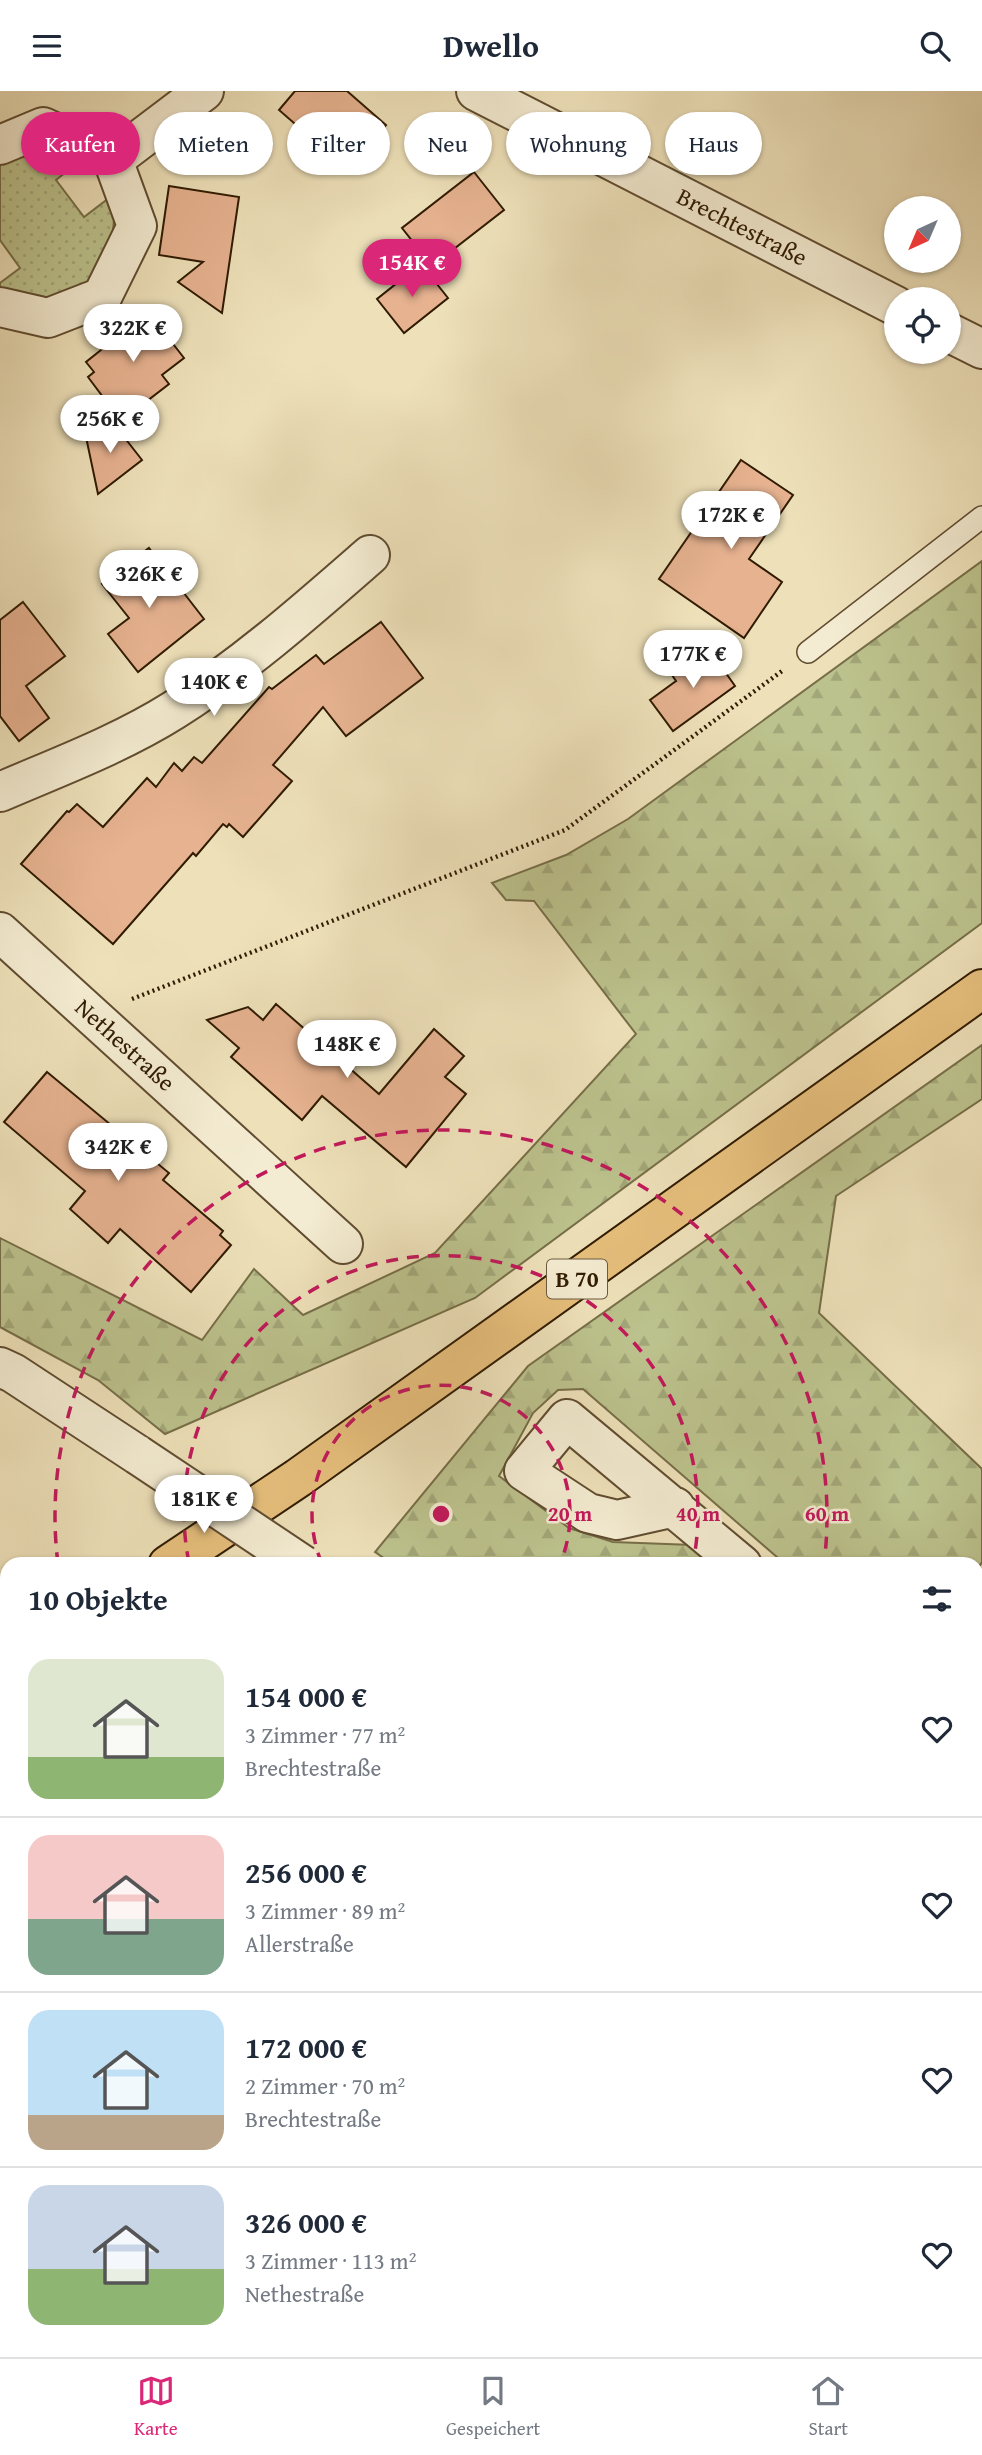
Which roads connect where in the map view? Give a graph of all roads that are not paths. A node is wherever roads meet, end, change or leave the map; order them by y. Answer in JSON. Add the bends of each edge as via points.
{"nodes":[{"id":1,"x":204,"y":91,"type":"edge"},
{"id":2,"x":476,"y":91,"type":"edge"},
{"id":3,"x":21,"y":136,"type":"edge"},
{"id":4,"x":140,"y":139,"type":"edge"},
{"id":5,"x":0,"y":145,"type":"edge"},
{"id":6,"x":119,"y":175,"type":"edge"},
{"id":7,"x":884,"y":300,"type":"edge"},
{"id":8,"x":0,"y":307,"type":"edge"},
{"id":9,"x":961,"y":338,"type":"edge"},
{"id":10,"x":982,"y":349,"type":"edge"},
{"id":11,"x":982,"y":517,"type":"edge"},
{"id":12,"x":370,"y":555,"type":"dead end"},
{"id":13,"x":808,"y":652,"type":"road end"},
{"id":14,"x":0,"y":792,"type":"edge"},
{"id":15,"x":0,"y":932,"type":"edge"},
{"id":16,"x":982,"y":989,"type":"edge"},
{"id":17,"x":343,"y":1244,"type":"dead end"},
{"id":18,"x":0,"y":1367,"type":"edge"},
{"id":19,"x":675,"y":1507,"type":"dead end"},
{"id":20,"x":181,"y":1557,"type":"edge"},
{"id":21,"x":291,"y":1557,"type":"edge"},
{"id":22,"x":732,"y":1557,"type":"edge"}],
"edges":[{"from":1,"to":4,"type":"street"},
{"from":2,"to":7,"type":"street","name":"Brechtestraße"},
{"from":3,"to":5,"type":"street"},
{"from":6,"to":8,"type":"street","via":[[137,226],[102,296],[48,318]]},
{"from":9,"to":10,"type":"street"},
{"from":11,"to":13,"type":"lane"},
{"from":12,"to":14,"type":"street","via":[[269,643],[172,711]]},
{"from":15,"to":17,"type":"street","name":"Nethestraße"},
{"from":16,"to":20,"type":"highway","number":"B 70"},
{"from":18,"to":21,"type":"street","bridge":true},
{"from":19,"to":22,"type":"street"}]}
